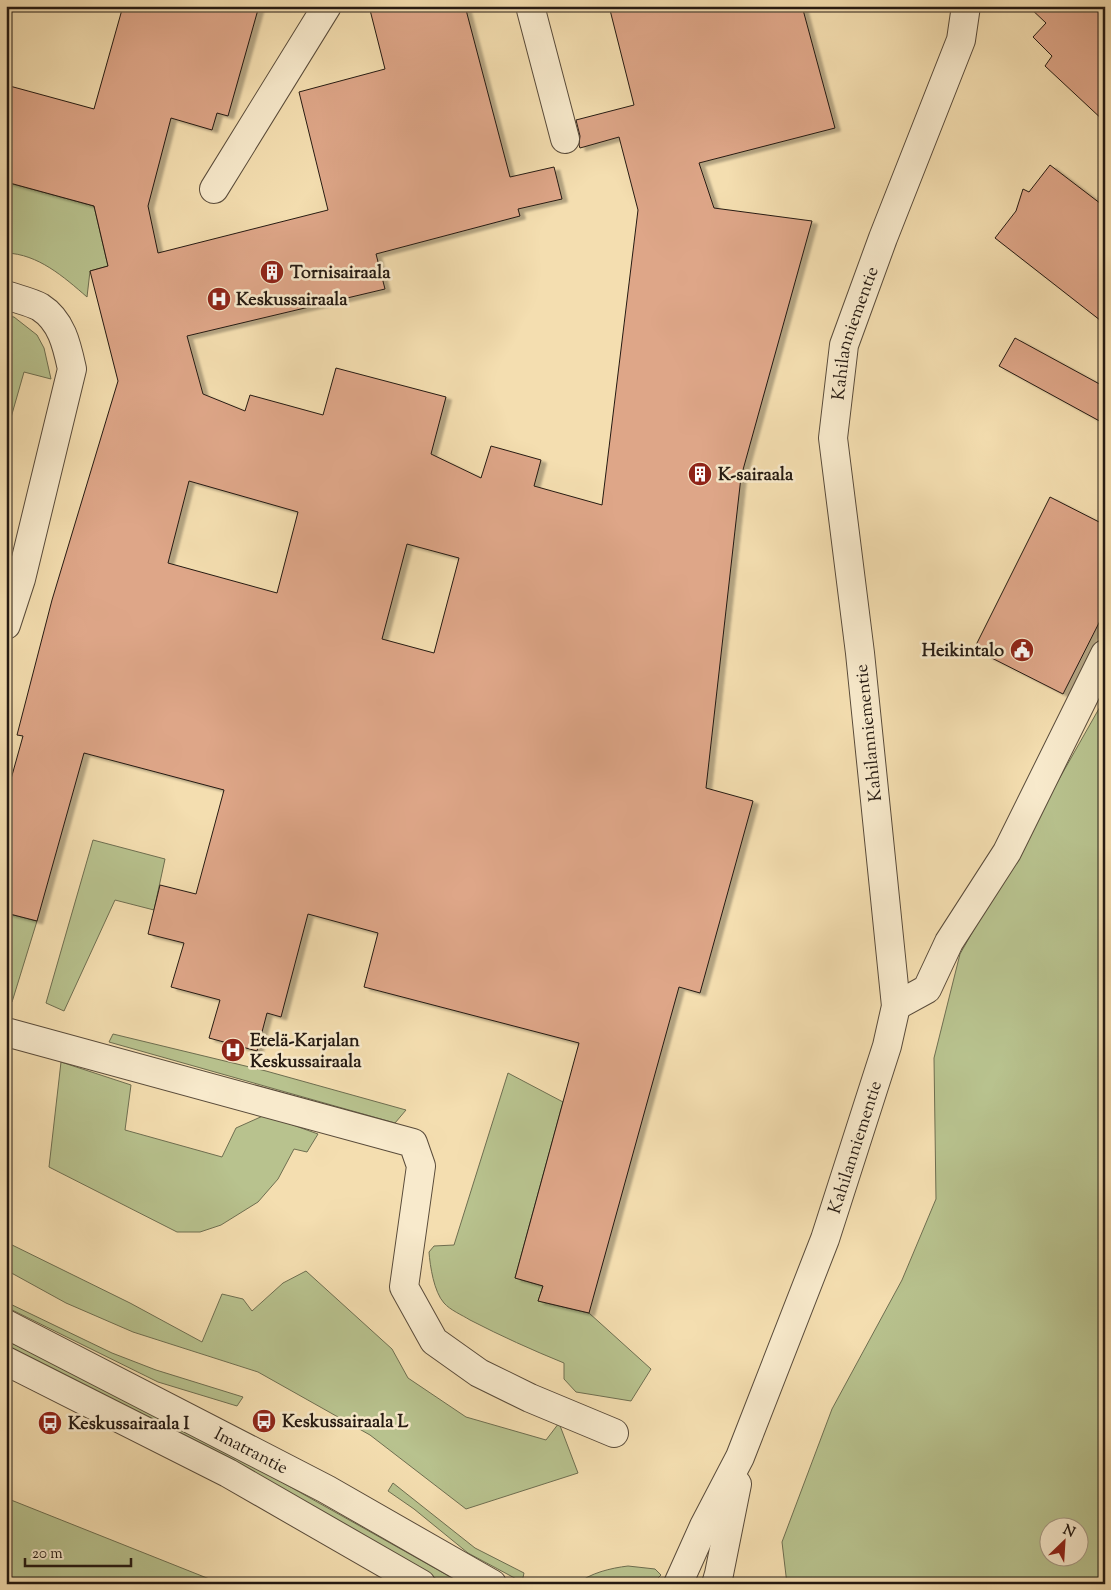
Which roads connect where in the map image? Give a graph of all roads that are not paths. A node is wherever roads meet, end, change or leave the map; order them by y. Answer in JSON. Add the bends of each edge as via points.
{"nodes":[{"id":1,"x":327,"y":6,"type":"edge"},
{"id":2,"x":530,"y":6,"type":"edge"},
{"id":3,"x":966,"y":6,"type":"edge"},
{"id":4,"x":565,"y":139,"type":"dead end"},
{"id":5,"x":214,"y":188,"type":"dead end"},
{"id":6,"x":6,"y":295,"type":"edge"},
{"id":7,"x":6,"y":625,"type":"edge"},
{"id":8,"x":1105,"y":654,"type":"edge"},
{"id":9,"x":896,"y":1006,"type":"junction"},
{"id":10,"x":6,"y":1032,"type":"edge"},
{"id":11,"x":6,"y":1324,"type":"edge"},
{"id":12,"x":6,"y":1361,"type":"edge"},
{"id":13,"x":614,"y":1433,"type":"dead end"},
{"id":14,"x":740,"y":1458,"type":"junction"},
{"id":15,"x":421,"y":1584,"type":"edge"},
{"id":16,"x":492,"y":1584,"type":"edge"},
{"id":17,"x":678,"y":1584,"type":"edge"},
{"id":18,"x":716,"y":1584,"type":"edge"}],
"edges":[{"from":1,"to":5,"type":"street"},
{"from":2,"to":4,"type":"street"},
{"from":3,"to":9,"type":"street","name":"Kahilanniementie","via":[[961,40],[844,345],[833,438],[860,653]]},
{"from":6,"to":7,"type":"street","via":[[40,307],[55,322],[65,339],[72,369],[21,579]]},
{"from":8,"to":9,"type":"street","via":[[1007,852],[949,942],[927,989]]},
{"from":9,"to":14,"type":"street","name":"Kahilanniementie","via":[[825,1239]]},
{"from":10,"to":13,"type":"street","via":[[413,1144],[421,1166],[404,1287],[434,1342],[479,1373]]},
{"from":11,"to":16,"type":"street","name":"Imatrantie","via":[[326,1489]]},
{"from":12,"to":15,"type":"street","name":"Imatrantie","via":[[228,1472]]},
{"from":14,"to":17,"type":"street","name":"Kahilanniementie"},
{"from":14,"to":18,"type":"street","name":"Kahilanniementie"}]}
